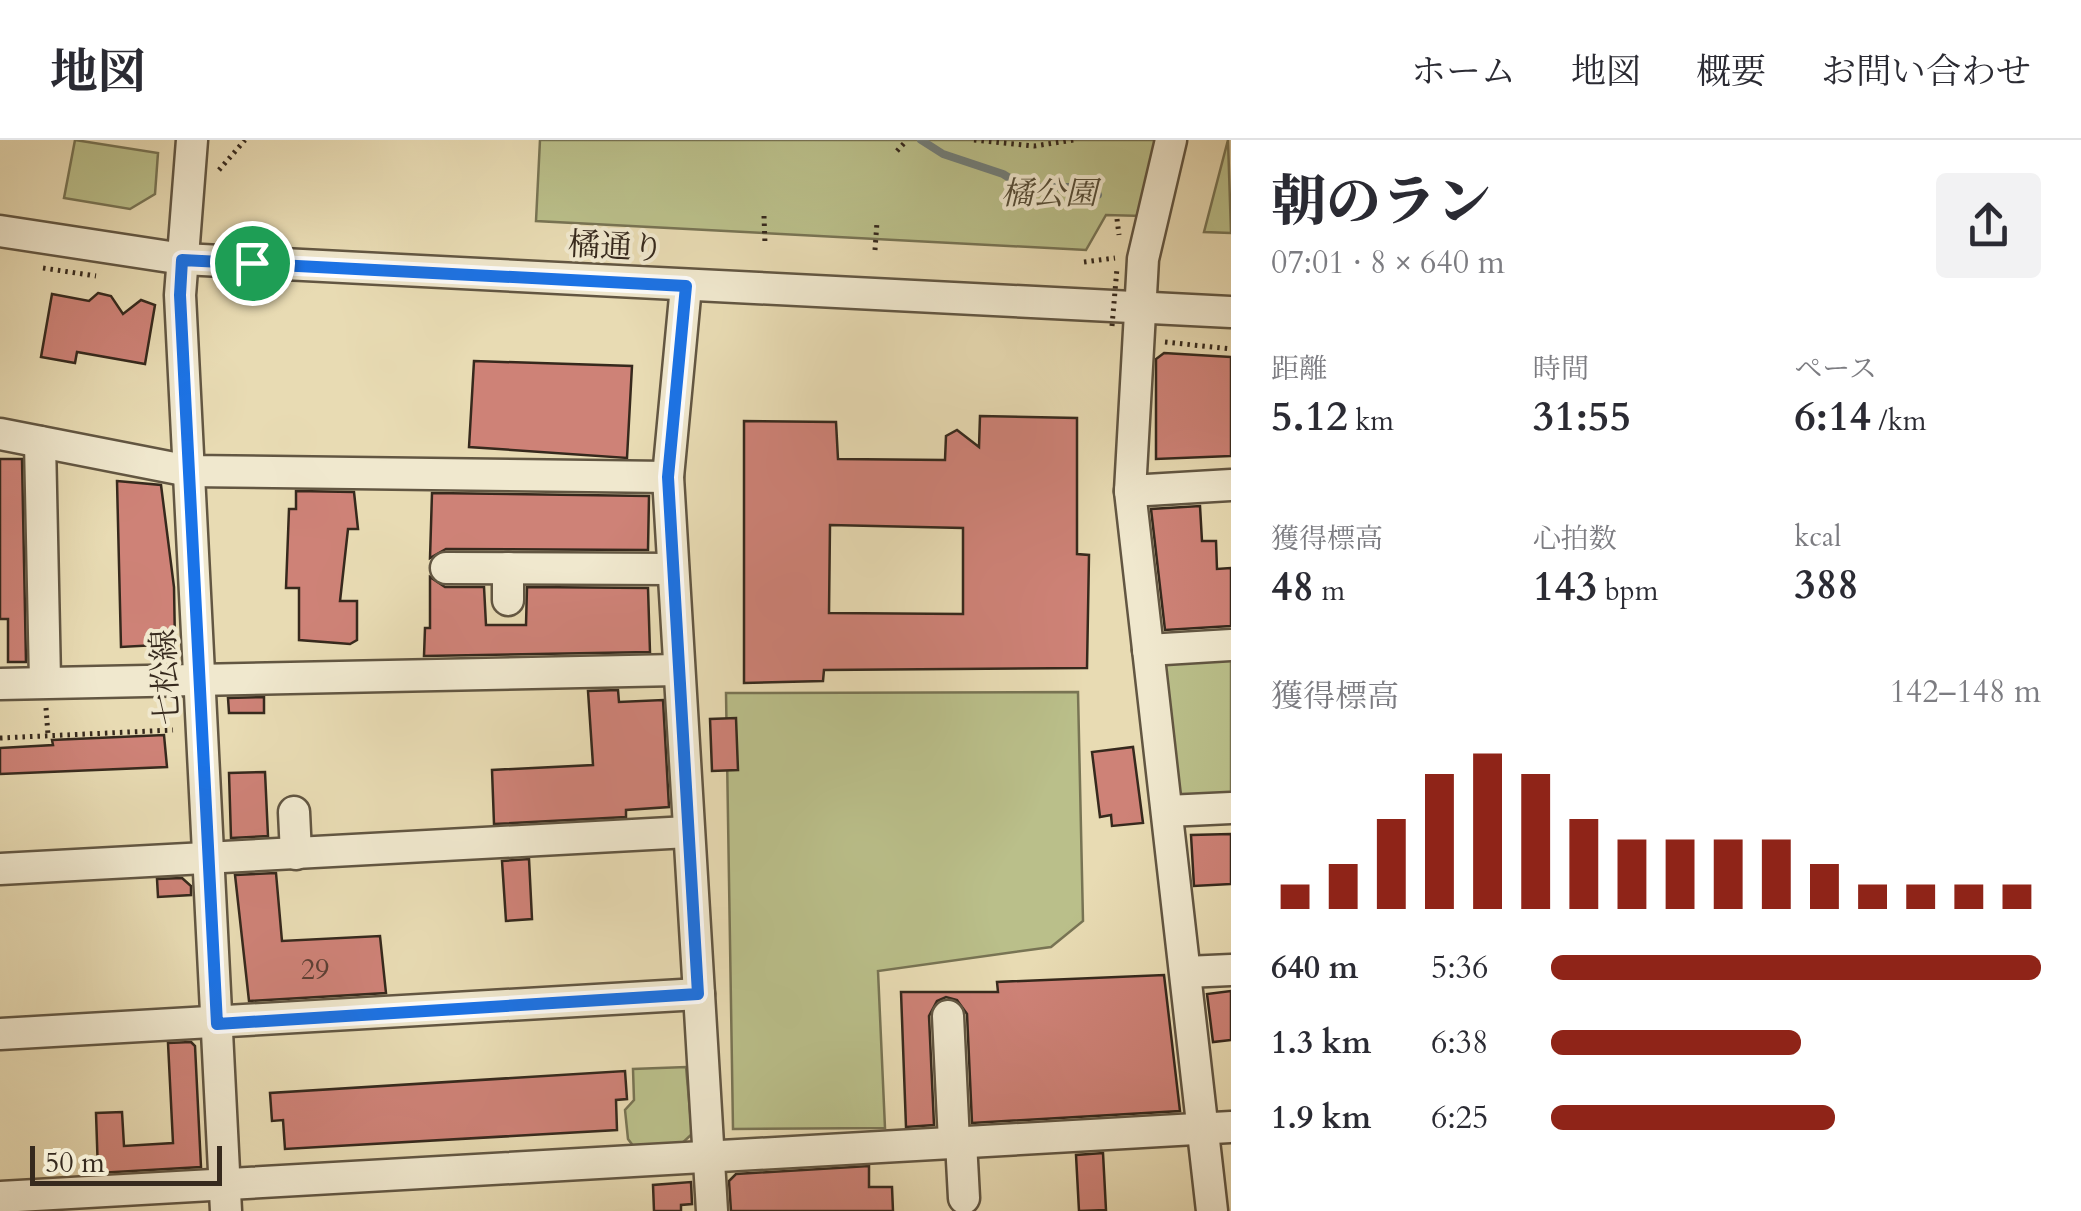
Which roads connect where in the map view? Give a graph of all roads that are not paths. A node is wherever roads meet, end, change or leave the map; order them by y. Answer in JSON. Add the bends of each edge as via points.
{"nodes":[{"id":1,"x":192,"y":140,"type":"edge"},
{"id":2,"x":1171,"y":140,"type":"edge"},
{"id":3,"x":0,"y":231,"type":"edge"},
{"id":4,"x":182,"y":260,"type":"junction"},
{"id":5,"x":686,"y":286,"type":"junction"},
{"id":6,"x":1140,"y":306,"type":"junction"},
{"id":7,"x":1231,"y":312,"type":"edge"},
{"id":8,"x":0,"y":434,"type":"edge"},
{"id":9,"x":40,"y":442,"type":"junction"},
{"id":10,"x":189,"y":472,"type":"junction"},
{"id":11,"x":668,"y":477,"type":"junction"},
{"id":12,"x":1231,"y":484,"type":"edge"},
{"id":13,"x":1130,"y":491,"type":"junction"},
{"id":14,"x":446,"y":568,"type":"dead end"},
{"id":15,"x":508,"y":568,"type":"junction"},
{"id":16,"x":672,"y":569,"type":"junction"},
{"id":17,"x":508,"y":600,"type":"dead end"},
{"id":18,"x":1231,"y":645,"type":"edge"},
{"id":19,"x":1148,"y":650,"type":"junction"},
{"id":20,"x":678,"y":670,"type":"junction"},
{"id":21,"x":45,"y":680,"type":"junction"},
{"id":22,"x":202,"y":680,"type":"junction"},
{"id":23,"x":0,"y":684,"type":"edge"},
{"id":24,"x":1231,"y":808,"type":"edge"},
{"id":25,"x":1167,"y":811,"type":"junction"},
{"id":26,"x":294,"y":812,"type":"dead end"},
{"id":27,"x":688,"y":832,"type":"junction"},
{"id":28,"x":296,"y":854,"type":"junction"},
{"id":29,"x":209,"y":859,"type":"junction"},
{"id":30,"x":0,"y":868,"type":"edge"},
{"id":31,"x":1231,"y":970,"type":"edge"},
{"id":32,"x":1186,"y":972,"type":"junction"},
{"id":33,"x":698,"y":994,"type":"junction"},
{"id":34,"x":948,"y":1016,"type":"dead end"},
{"id":35,"x":217,"y":1024,"type":"junction"},
{"id":36,"x":0,"y":1034,"type":"edge"},
{"id":37,"x":1218,"y":1128,"type":"edge"},
{"id":38,"x":958,"y":1142,"type":"junction"},
{"id":39,"x":709,"y":1155,"type":"junction"},
{"id":40,"x":0,"y":1196,"type":"edge"},
{"id":41,"x":225,"y":1196,"type":"edge"},
{"id":42,"x":964,"y":1198,"type":"dead end"},
{"id":43,"x":104,"y":1200,"type":"edge"},
{"id":44,"x":712,"y":1211,"type":"edge"},
{"id":45,"x":1212,"y":1211,"type":"edge"}],
"edges":[{"from":1,"to":4,"type":"street","name":"七松線"},
{"from":2,"to":6,"type":"street","via":[[1142,259]]},
{"from":3,"to":4,"type":"street","name":"橘通り"},
{"from":4,"to":5,"type":"street","name":"橘通り"},
{"from":4,"to":10,"type":"street","name":"七松線"},
{"from":5,"to":6,"type":"street","name":"橘通り"},
{"from":5,"to":11,"type":"street"},
{"from":6,"to":7,"type":"street","name":"橘通り"},
{"from":6,"to":13,"type":"street"},
{"from":8,"to":9,"type":"street"},
{"from":9,"to":10,"type":"street"},
{"from":9,"to":21,"type":"street"},
{"from":10,"to":11,"type":"street"},
{"from":10,"to":22,"type":"street","name":"七松線"},
{"from":11,"to":16,"type":"street"},
{"from":12,"to":13,"type":"street"},
{"from":13,"to":19,"type":"street"},
{"from":14,"to":15,"type":"street"},
{"from":15,"to":16,"type":"street"},
{"from":15,"to":17,"type":"street"},
{"from":16,"to":20,"type":"street"},
{"from":18,"to":19,"type":"street"},
{"from":19,"to":25,"type":"street"},
{"from":20,"to":22,"type":"street"},
{"from":20,"to":27,"type":"street"},
{"from":21,"to":22,"type":"street"},
{"from":21,"to":23,"type":"street"},
{"from":22,"to":29,"type":"street","name":"七松線"},
{"from":24,"to":25,"type":"street"},
{"from":25,"to":32,"type":"street"},
{"from":26,"to":28,"type":"street"},
{"from":27,"to":28,"type":"street"},
{"from":27,"to":33,"type":"street"},
{"from":28,"to":29,"type":"street"},
{"from":29,"to":30,"type":"street"},
{"from":29,"to":35,"type":"street","name":"七松線"},
{"from":31,"to":32,"type":"street"},
{"from":32,"to":37,"type":"street"},
{"from":33,"to":35,"type":"street"},
{"from":33,"to":39,"type":"street"},
{"from":34,"to":38,"type":"street"},
{"from":35,"to":36,"type":"street"},
{"from":35,"to":41,"type":"street","name":"七松線"},
{"from":37,"to":38,"type":"street"},
{"from":37,"to":45,"type":"street"},
{"from":38,"to":39,"type":"street"},
{"from":38,"to":42,"type":"street"},
{"from":39,"to":41,"type":"street"},
{"from":39,"to":44,"type":"street"},
{"from":40,"to":43,"type":"street"},
{"from":41,"to":43,"type":"street"}]}
